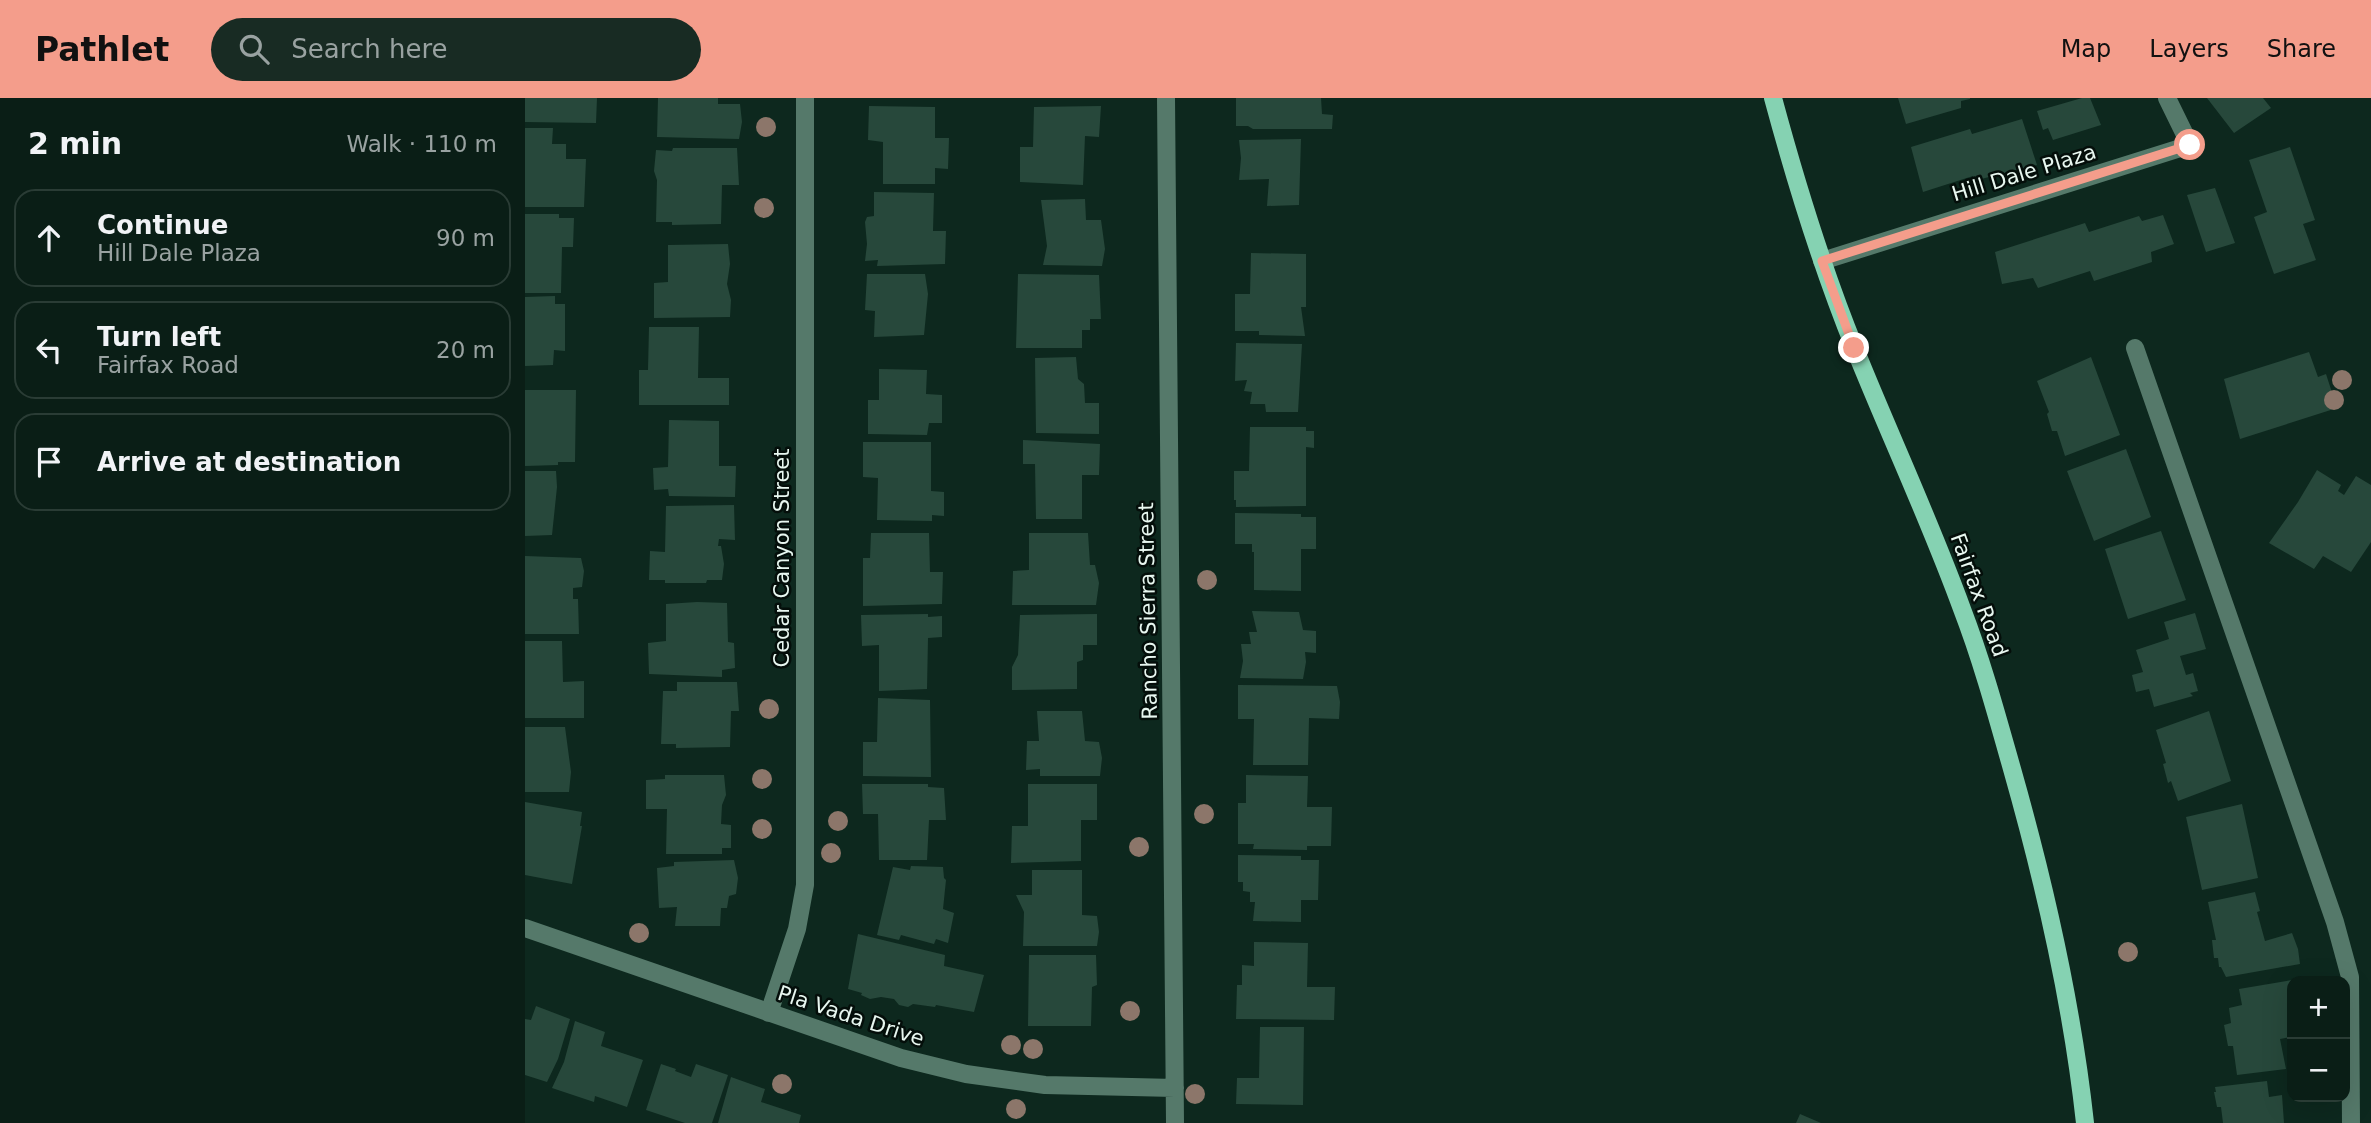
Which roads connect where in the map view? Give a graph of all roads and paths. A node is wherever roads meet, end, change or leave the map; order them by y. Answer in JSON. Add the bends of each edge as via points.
{"nodes":[{"id":1,"x":805,"y":98,"type":"edge"},
{"id":2,"x":1166,"y":98,"type":"edge"},
{"id":3,"x":1773,"y":98,"type":"edge"},
{"id":4,"x":2167,"y":98,"type":"edge"},
{"id":5,"x":1822,"y":261,"type":"junction"},
{"id":6,"x":2135,"y":348,"type":"dead end"},
{"id":7,"x":525,"y":928,"type":"edge"},
{"id":8,"x":769,"y":1013,"type":"junction"},
{"id":9,"x":1175,"y":1088,"type":"junction"},
{"id":10,"x":1175,"y":1123,"type":"edge"},
{"id":11,"x":2085,"y":1123,"type":"edge"},
{"id":12,"x":2350,"y":1123,"type":"edge"}],
"edges":[{"from":1,"to":8,"type":"street","name":"Cedar Canyon Street","via":[[805,884],[797,929]]},
{"from":2,"to":9,"type":"street","name":"Rancho Sierra Street"},
{"from":3,"to":5,"type":"main road","name":"Fairfax Road"},
{"from":4,"to":5,"type":"street","name":"Hill Dale Plaza","via":[[2190,145]]},
{"from":5,"to":11,"type":"main road","name":"Fairfax Road","via":[[1963,611],[1995,709],[2061,968]]},
{"from":6,"to":12,"type":"street","via":[[2335,922],[2350,977]]},
{"from":7,"to":8,"type":"street","name":"Pla Vada Drive"},
{"from":8,"to":9,"type":"street","name":"Pla Vada Drive","via":[[901,1058],[965,1074],[1045,1085]]},
{"from":9,"to":10,"type":"street","name":"Rancho Sierra Street"}]}
